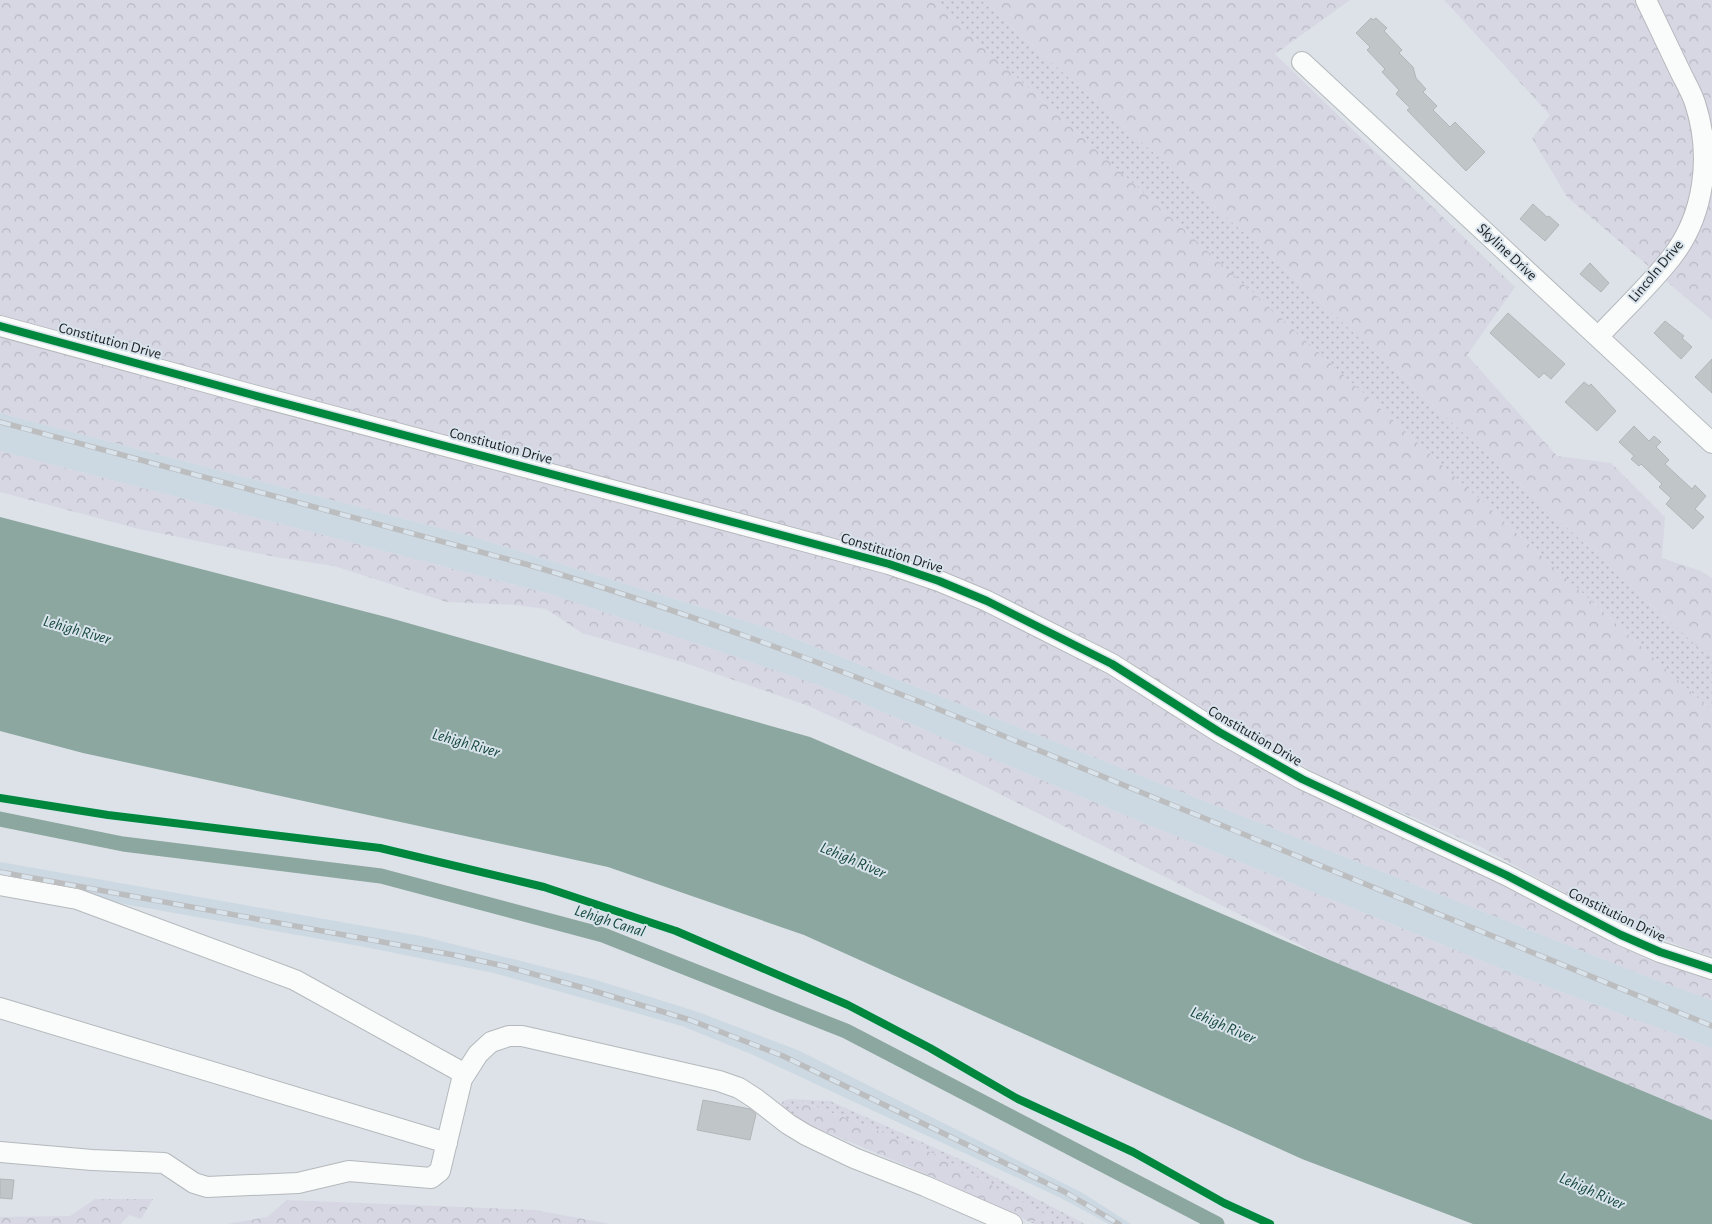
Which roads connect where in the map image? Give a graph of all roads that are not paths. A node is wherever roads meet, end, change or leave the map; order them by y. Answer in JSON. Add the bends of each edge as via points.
{"nodes":[{"id":1,"x":1646,"y":0,"type":"edge"},
{"id":2,"x":1302,"y":62,"type":"dead end"},
{"id":3,"x":0,"y":326,"type":"edge"},
{"id":4,"x":1598,"y":337,"type":"junction"},
{"id":5,"x":1712,"y":443,"type":"edge"},
{"id":6,"x":0,"y":885,"type":"edge"},
{"id":7,"x":1712,"y":970,"type":"edge"},
{"id":8,"x":0,"y":1008,"type":"edge"},
{"id":9,"x":465,"y":1074,"type":"junction"},
{"id":10,"x":447,"y":1143,"type":"junction"},
{"id":11,"x":0,"y":1152,"type":"edge"},
{"id":12,"x":1012,"y":1224,"type":"edge"}],
"edges":[{"from":1,"to":4,"type":"street","name":"Lincoln Drive","via":[[1695,103],[1703,129],[1705,173],[1686,236],[1671,258]]},
{"from":2,"to":4,"type":"street","name":"Skyline Drive"},
{"from":3,"to":7,"type":"street","name":"Constitution Drive","via":[[889,564],[939,581],[987,601],[1112,664],[1227,737],[1335,796],[1506,875],[1621,935]]},
{"from":4,"to":5,"type":"street","name":"Skyline Drive"},
{"from":6,"to":9,"type":"street","via":[[77,899],[295,980]]},
{"from":8,"to":10,"type":"street"},
{"from":9,"to":10,"type":"street"},
{"from":9,"to":12,"type":"street","via":[[478,1054],[491,1042],[522,1036],[719,1081],[744,1091],[806,1135]]},
{"from":10,"to":11,"type":"street","via":[[440,1171],[431,1178],[349,1170],[298,1183],[206,1187],[164,1163]]}]}
